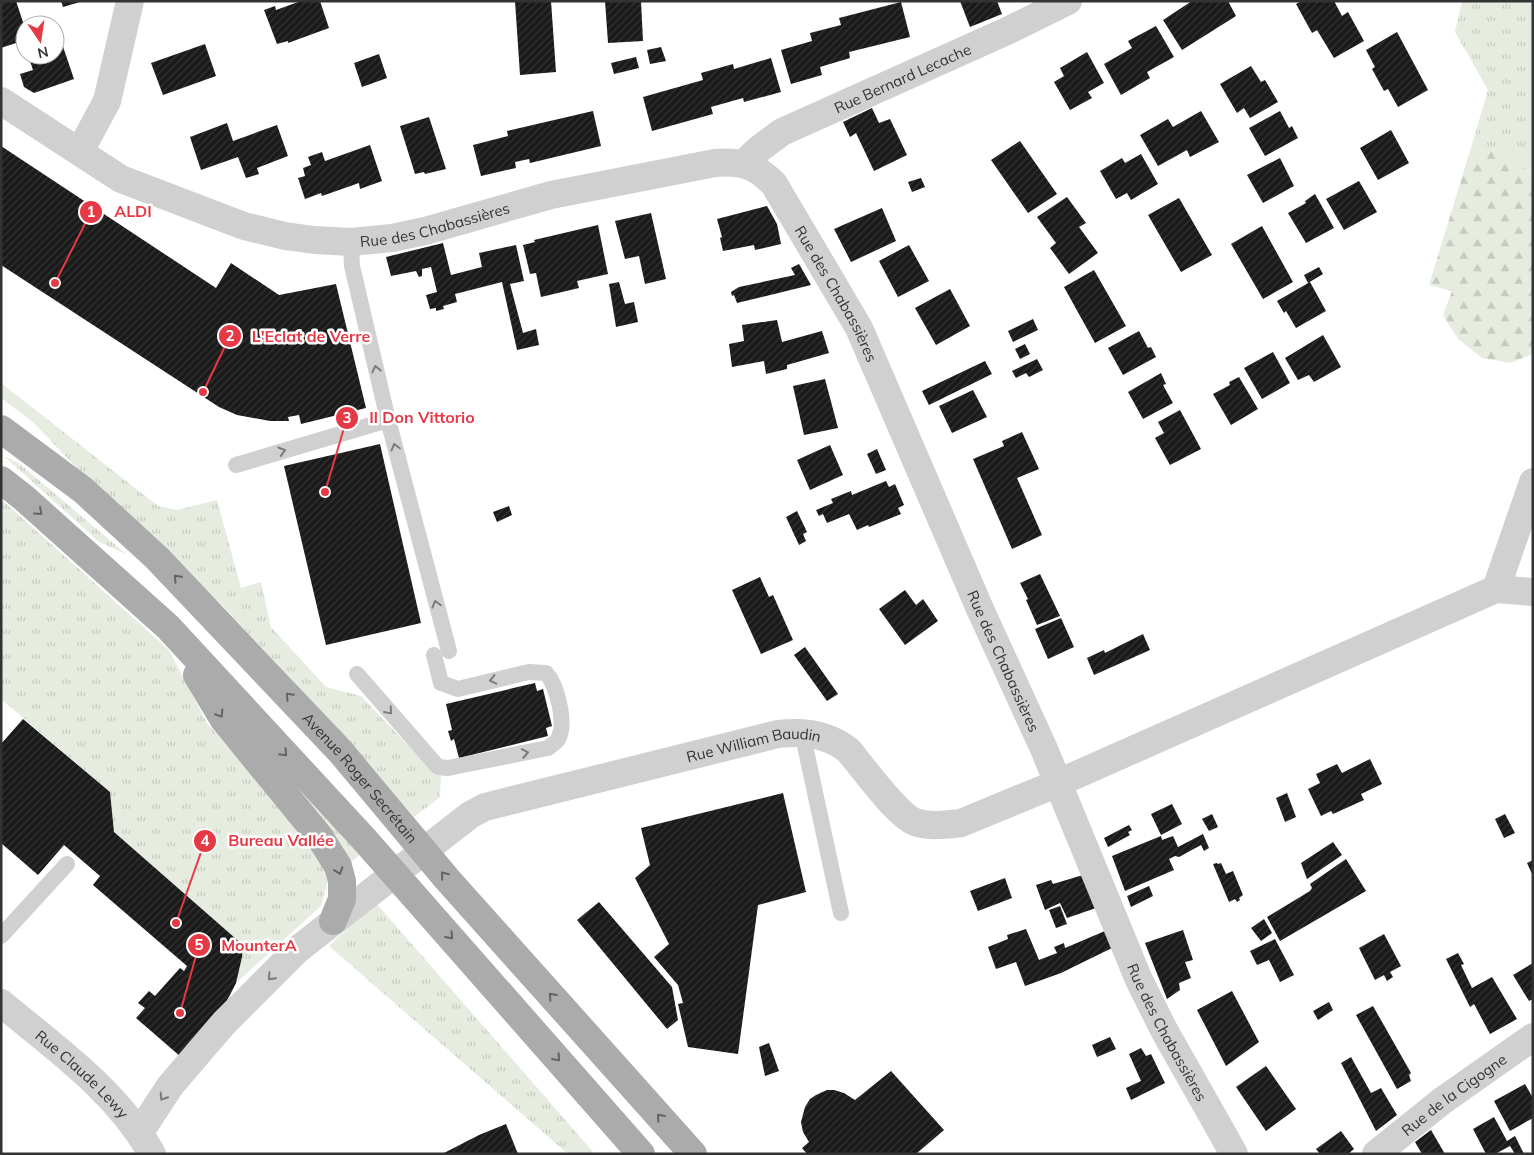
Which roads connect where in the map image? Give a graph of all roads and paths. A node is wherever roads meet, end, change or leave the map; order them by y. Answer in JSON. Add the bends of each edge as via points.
{"nodes":[{"id":1,"x":130,"y":1,"type":"edge"},
{"id":2,"x":1068,"y":1,"type":"edge"},
{"id":3,"x":1,"y":101,"type":"edge"},
{"id":4,"x":80,"y":152,"type":"junction"},
{"id":5,"x":744,"y":164,"type":"junction"},
{"id":6,"x":351,"y":242,"type":"junction"},
{"id":7,"x":1,"y":410,"type":"edge"},
{"id":8,"x":388,"y":420,"type":"junction"},
{"id":9,"x":1,"y":429,"type":"edge"},
{"id":10,"x":236,"y":465,"type":"dead end"},
{"id":11,"x":1,"y":480,"type":"edge"},
{"id":12,"x":1533,"y":482,"type":"edge"},
{"id":13,"x":82,"y":490,"type":"junction"},
{"id":14,"x":1496,"y":589,"type":"junction"},
{"id":15,"x":1533,"y":592,"type":"edge"},
{"id":16,"x":168,"y":627,"type":"junction"},
{"id":17,"x":357,"y":674,"type":"dead end"},
{"id":18,"x":802,"y":732,"type":"junction"},
{"id":19,"x":1058,"y":783,"type":"junction"},
{"id":20,"x":425,"y":851,"type":"junction"},
{"id":21,"x":67,"y":864,"type":"dead end"},
{"id":22,"x":394,"y":873,"type":"junction"},
{"id":23,"x":841,"y":913,"type":"dead end"},
{"id":24,"x":333,"y":920,"type":"junction"},
{"id":25,"x":1,"y":936,"type":"edge"},
{"id":26,"x":1,"y":1003,"type":"edge"},
{"id":27,"x":1533,"y":1037,"type":"edge"},
{"id":28,"x":146,"y":1143,"type":"edge"},
{"id":29,"x":641,"y":1154,"type":"edge"},
{"id":30,"x":693,"y":1154,"type":"edge"},
{"id":31,"x":1234,"y":1154,"type":"edge"},
{"id":32,"x":1376,"y":1154,"type":"edge"}],
"edges":[{"from":1,"to":4,"type":"street","via":[[107,101]]},
{"from":2,"to":5,"type":"street","name":"Rue Bernard Lecache","via":[[782,132]]},
{"from":3,"to":4,"type":"street","name":"Rue des Chabassières"},
{"from":4,"to":6,"type":"street","name":"Rue des Chabassières","via":[[121,179],[244,226],[285,236]]},
{"from":5,"to":6,"type":"street","name":"Rue des Chabassières","via":[[715,163],[630,178],[392,238]]},
{"from":5,"to":19,"type":"street","name":"Rue des Chabassières","via":[[762,172],[774,184],[859,328]]},
{"from":8,"to":6,"type":"lane","one_way":true,"via":[[352,266]]},
{"from":7,"to":13,"type":"main road","via":[[17,421]]},
{"from":10,"to":8,"type":"lane","one_way":true},
{"from":17,"to":8,"type":"lane","one_way":true,"via":[[438,767],[448,768],[548,748],[559,739],[563,722],[552,680],[546,673],[529,672],[458,689],[441,683],[441,653]]},
{"from":9,"to":13,"type":"main road","name":"Avenue Roger Secrétain"},
{"from":11,"to":16,"type":"main road","one_way":true},
{"from":12,"to":14,"type":"street"},
{"from":20,"to":13,"type":"main road","name":"Avenue Roger Secrétain","one_way":true,"via":[[340,751],[157,558]]},
{"from":14,"to":15,"type":"street"},
{"from":14,"to":19,"type":"street","name":"Rue William Baudin"},
{"from":16,"to":22,"type":"main road","one_way":true},
{"from":16,"to":24,"type":"main road","one_way":true,"via":[[224,720],[320,836],[338,866],[342,899]]},
{"from":18,"to":19,"type":"street","name":"Rue William Baudin","via":[[824,736],[844,746],[901,813],[915,822],[945,826],[961,823]]},
{"from":18,"to":20,"type":"street","name":"Rue William Baudin","via":[[778,734],[485,807]]},
{"from":18,"to":23,"type":"lane"},
{"from":19,"to":31,"type":"street","name":"Rue des Chabassières","via":[[1138,980]]},
{"from":20,"to":22,"type":"street","name":"Rue William Baudin"},
{"from":30,"to":20,"type":"main road","name":"Avenue Roger Secrétain","one_way":true},
{"from":21,"to":25,"type":"lane"},
{"from":22,"to":24,"type":"street","name":"Rue William Baudin"},
{"from":22,"to":29,"type":"main road","one_way":true},
{"from":24,"to":28,"type":"street","name":"Rue William Baudin","one_way":true,"via":[[296,950],[224,1023],[170,1086]]},
{"from":26,"to":28,"type":"street","name":"Rue Claude Lewy","via":[[97,1084]]},
{"from":27,"to":32,"type":"street","name":"Rue de la Cigogne","via":[[1442,1101]]}]}
